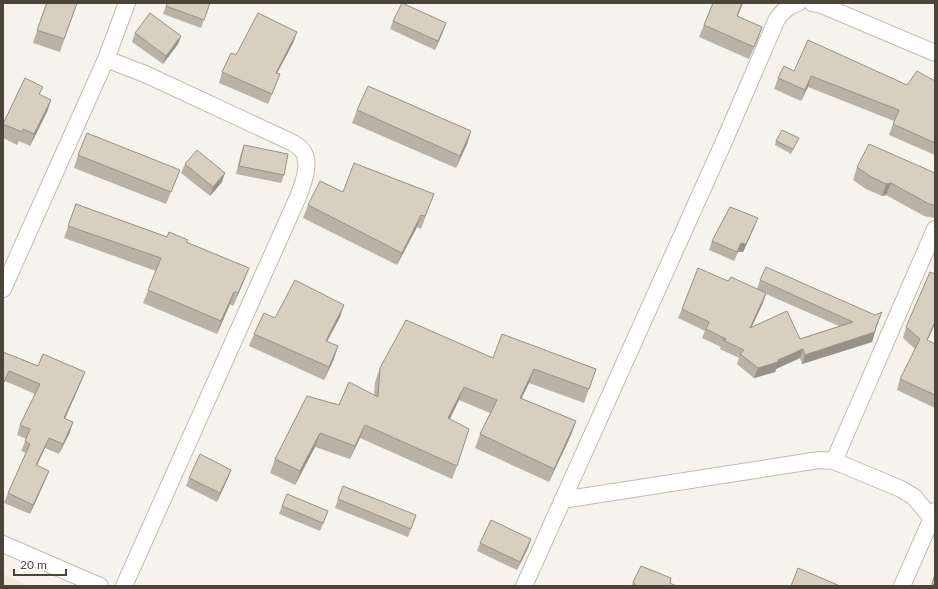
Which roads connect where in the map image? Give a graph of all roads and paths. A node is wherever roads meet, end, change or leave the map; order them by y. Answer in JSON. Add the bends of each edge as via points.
{"nodes":[{"id":1,"x":127,"y":3,"type":"edge"},
{"id":2,"x":798,"y":3,"type":"edge"},
{"id":3,"x":812,"y":3,"type":"edge"},
{"id":4,"x":935,"y":53,"type":"edge"},
{"id":5,"x":106,"y":59,"type":"junction"},
{"id":6,"x":935,"y":229,"type":"edge"},
{"id":7,"x":3,"y":289,"type":"edge"},
{"id":8,"x":834,"y":461,"type":"junction"},
{"id":9,"x":562,"y":500,"type":"junction"},
{"id":10,"x":934,"y":517,"type":"edge"},
{"id":11,"x":3,"y":544,"type":"edge"},
{"id":12,"x":100,"y":586,"type":"edge"},
{"id":13,"x":124,"y":586,"type":"edge"},
{"id":14,"x":524,"y":586,"type":"edge"},
{"id":15,"x":902,"y":586,"type":"edge"}],
"edges":[{"from":1,"to":5,"type":"street"},
{"from":2,"to":9,"type":"street","via":[[790,5],[777,19]]},
{"from":3,"to":4,"type":"street"},
{"from":5,"to":7,"type":"street"},
{"from":5,"to":13,"type":"street","via":[[145,74],[289,141],[302,150],[307,162],[298,196]]},
{"from":6,"to":8,"type":"street"},
{"from":8,"to":9,"type":"street","via":[[795,462]]},
{"from":8,"to":10,"type":"street","via":[[901,489],[914,497]]},
{"from":9,"to":14,"type":"street"},
{"from":10,"to":15,"type":"street"},
{"from":11,"to":12,"type":"street"}]}
